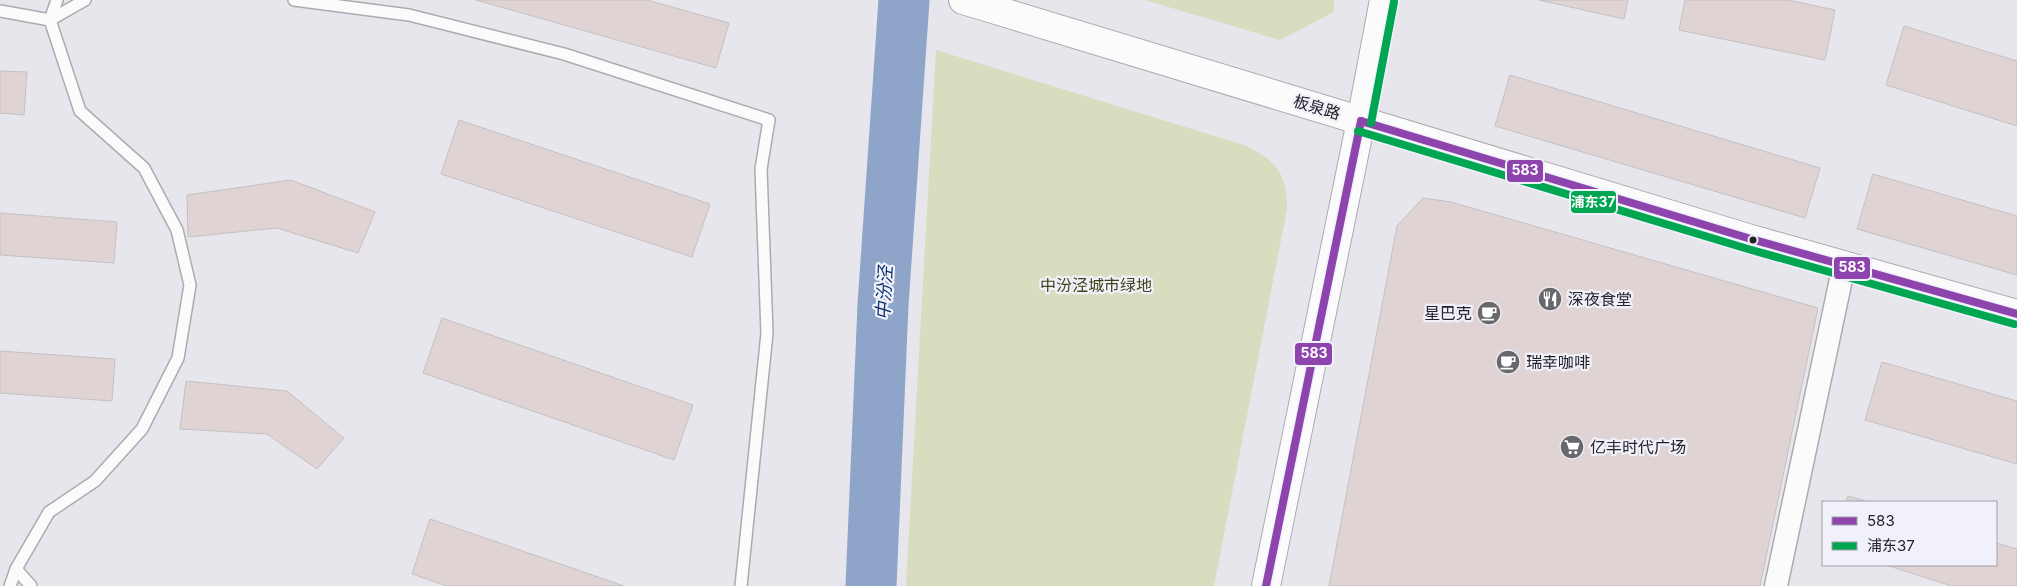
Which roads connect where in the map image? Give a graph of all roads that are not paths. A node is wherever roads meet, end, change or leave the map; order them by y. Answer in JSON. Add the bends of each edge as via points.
{"nodes":[{"id":1,"x":57,"y":0,"type":"edge"},
{"id":2,"x":85,"y":0,"type":"edge"},
{"id":3,"x":294,"y":0,"type":"edge"},
{"id":4,"x":963,"y":0,"type":"edge"},
{"id":5,"x":1384,"y":0,"type":"edge"},
{"id":6,"x":0,"y":11,"type":"edge"},
{"id":7,"x":50,"y":20,"type":"junction"},
{"id":8,"x":1361,"y":120,"type":"junction"},
{"id":9,"x":1844,"y":265,"type":"junction"},
{"id":10,"x":2017,"y":314,"type":"edge"},
{"id":11,"x":16,"y":569,"type":"junction"},
{"id":12,"x":10,"y":586,"type":"edge"},
{"id":13,"x":31,"y":586,"type":"edge"},
{"id":14,"x":741,"y":586,"type":"edge"},
{"id":15,"x":1266,"y":586,"type":"edge"},
{"id":16,"x":1776,"y":586,"type":"edge"}],
"edges":[{"from":1,"to":7,"type":"lane"},
{"from":2,"to":7,"type":"lane"},
{"from":3,"to":14,"type":"lane","via":[[409,15],[564,54],[769,120],[761,169],[767,333]]},
{"from":4,"to":8,"type":"street","name":"板泉路"},
{"from":5,"to":8,"type":"street"},
{"from":6,"to":7,"type":"lane"},
{"from":7,"to":11,"type":"lane","via":[[80,111],[144,168],[177,230],[190,285],[178,358],[142,429],[94,481],[49,512]]},
{"from":8,"to":9,"type":"street","name":"板泉路"},
{"from":8,"to":15,"type":"street"},
{"from":9,"to":10,"type":"street","name":"板泉路"},
{"from":9,"to":16,"type":"street"},
{"from":11,"to":12,"type":"lane"},
{"from":11,"to":13,"type":"lane"}]}
